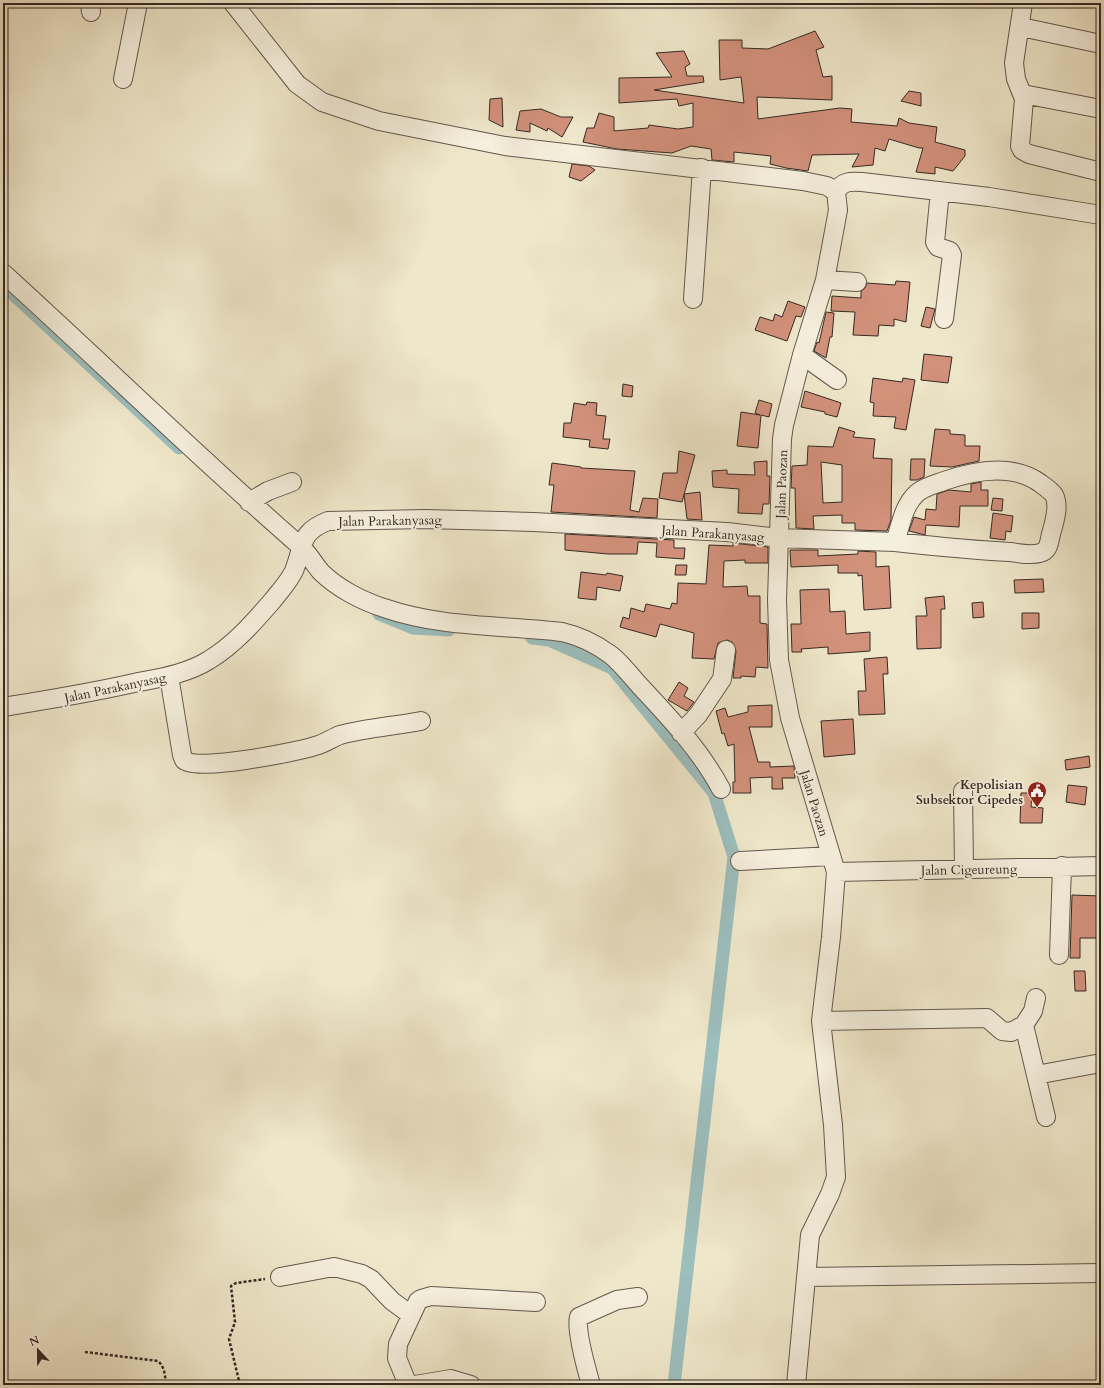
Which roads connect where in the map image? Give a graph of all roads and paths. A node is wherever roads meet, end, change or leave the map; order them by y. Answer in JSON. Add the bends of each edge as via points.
{"nodes":[{"id":1,"x":138,"y":3,"type":"edge"},
{"id":2,"x":233,"y":3,"type":"edge"},
{"id":3,"x":1023,"y":3,"type":"edge"},
{"id":4,"x":1021,"y":27,"type":"junction"},
{"id":5,"x":1101,"y":44,"type":"edge"},
{"id":6,"x":123,"y":79,"type":"dead end"},
{"id":7,"x":1023,"y":94,"type":"junction"},
{"id":8,"x":1101,"y":109,"type":"edge"},
{"id":9,"x":702,"y":168,"type":"junction"},
{"id":10,"x":1101,"y":172,"type":"edge"},
{"id":11,"x":940,"y":191,"type":"junction"},
{"id":12,"x":836,"y":192,"type":"junction"},
{"id":13,"x":1101,"y":215,"type":"edge"},
{"id":14,"x":3,"y":273,"type":"edge"},
{"id":15,"x":825,"y":280,"type":"junction"},
{"id":16,"x":857,"y":282,"type":"dead end"},
{"id":17,"x":693,"y":299,"type":"dead end"},
{"id":18,"x":944,"y":319,"type":"dead end"},
{"id":19,"x":802,"y":355,"type":"junction"},
{"id":20,"x":837,"y":380,"type":"dead end"},
{"id":21,"x":292,"y":482,"type":"dead end"},
{"id":22,"x":249,"y":502,"type":"junction"},
{"id":23,"x":779,"y":538,"type":"junction"},
{"id":24,"x":895,"y":542,"type":"junction"},
{"id":25,"x":298,"y":556,"type":"junction"},
{"id":26,"x":726,"y":650,"type":"dead end"},
{"id":27,"x":169,"y":676,"type":"junction"},
{"id":28,"x":3,"y":708,"type":"edge"},
{"id":29,"x":421,"y":721,"type":"dead end"},
{"id":30,"x":681,"y":733,"type":"junction"},
{"id":31,"x":721,"y":789,"type":"dead end"},
{"id":32,"x":963,"y":790,"type":"dead end"},
{"id":33,"x":740,"y":861,"type":"dead end"},
{"id":34,"x":834,"y":864,"type":"junction"},
{"id":35,"x":1062,"y":866,"type":"junction"},
{"id":36,"x":1101,"y":866,"type":"edge"},
{"id":37,"x":964,"y":869,"type":"junction"},
{"id":38,"x":1059,"y":955,"type":"dead end"},
{"id":39,"x":1036,"y":998,"type":"dead end"},
{"id":40,"x":821,"y":1021,"type":"junction"},
{"id":41,"x":1024,"y":1026,"type":"junction"},
{"id":42,"x":1101,"y":1063,"type":"edge"},
{"id":43,"x":1036,"y":1075,"type":"junction"},
{"id":44,"x":1046,"y":1117,"type":"dead end"},
{"id":45,"x":1101,"y":1273,"type":"edge"},
{"id":46,"x":280,"y":1277,"type":"joint"},
{"id":47,"x":806,"y":1277,"type":"junction"},
{"id":48,"x":638,"y":1297,"type":"dead end"},
{"id":49,"x":536,"y":1302,"type":"dead end"},
{"id":50,"x":412,"y":1315,"type":"junction"},
{"id":51,"x":85,"y":1352,"type":"dead end"},
{"id":52,"x":166,"y":1385,"type":"edge"},
{"id":53,"x":240,"y":1385,"type":"edge"},
{"id":54,"x":408,"y":1385,"type":"edge"},
{"id":55,"x":416,"y":1385,"type":"edge"},
{"id":56,"x":471,"y":1385,"type":"edge"},
{"id":57,"x":591,"y":1385,"type":"edge"},
{"id":58,"x":796,"y":1385,"type":"edge"}],
"edges":[{"from":1,"to":6,"type":"street"},
{"from":2,"to":9,"type":"street","via":[[297,84],[322,102],[340,109],[378,121],[505,146]]},
{"from":3,"to":4,"type":"street"},
{"from":4,"to":5,"type":"street"},
{"from":4,"to":7,"type":"street","via":[[1014,63],[1016,79]]},
{"from":7,"to":8,"type":"street"},
{"from":7,"to":10,"type":"street","via":[[1019,142],[1022,150]]},
{"from":9,"to":12,"type":"street","via":[[803,181],[827,186]]},
{"from":9,"to":17,"type":"street"},
{"from":11,"to":12,"type":"street","via":[[844,182]]},
{"from":11,"to":13,"type":"street"},
{"from":11,"to":18,"type":"street","via":[[935,242],[938,247],[952,252]]},
{"from":12,"to":15,"type":"street","name":"Jalan Paozan","via":[[838,210]]},
{"from":14,"to":22,"type":"street"},
{"from":15,"to":16,"type":"street"},
{"from":15,"to":19,"type":"street","name":"Jalan Paozan"},
{"from":19,"to":20,"type":"street"},
{"from":19,"to":23,"type":"street","name":"Jalan Paozan","via":[[784,425]]},
{"from":21,"to":22,"type":"street"},
{"from":22,"to":25,"type":"street"},
{"from":23,"to":24,"type":"street","name":"Jalan Parakanyasag"},
{"from":23,"to":25,"type":"street","name":"Jalan Parakanyasag","via":[[727,532],[533,522],[372,519],[328,521],[309,533]]},
{"from":23,"to":34,"type":"street","name":"Jalan Paozan","via":[[777,600],[779,660],[783,689]]},
{"from":24,"to":24,"type":"street","name":"Jalan Parakanyasag","via":[[907,506],[917,493],[964,474],[1004,470],[1032,477],[1049,490],[1056,502],[1048,546],[1042,553],[972,550]]},
{"from":25,"to":27,"type":"street","name":"Jalan Parakanyasag","via":[[274,599],[246,629],[208,661]]},
{"from":25,"to":30,"type":"street","via":[[335,583],[384,608],[458,624],[537,629],[575,635],[612,656]]},
{"from":26,"to":30,"type":"street","via":[[722,678],[698,714]]},
{"from":27,"to":28,"type":"street","name":"Jalan Parakanyasag"},
{"from":27,"to":29,"type":"street","via":[[182,755],[190,764],[280,755],[315,746],[341,735]]},
{"from":30,"to":31,"type":"street","via":[[713,772]]},
{"from":32,"to":37,"type":"street"},
{"from":33,"to":34,"type":"street","name":"Jalan Cigeureung"},
{"from":34,"to":37,"type":"street","name":"Jalan Cigeureung"},
{"from":34,"to":40,"type":"street"},
{"from":35,"to":36,"type":"street","name":"Jalan Cigeureung"},
{"from":35,"to":37,"type":"street","name":"Jalan Cigeureung"},
{"from":35,"to":38,"type":"street"},
{"from":39,"to":41,"type":"street","via":[[1033,1011]]},
{"from":40,"to":41,"type":"street","via":[[987,1018],[1002,1031],[1011,1032]]},
{"from":40,"to":47,"type":"street","via":[[834,1132],[836,1177],[810,1235]]},
{"from":41,"to":43,"type":"street"},
{"from":42,"to":43,"type":"street"},
{"from":43,"to":44,"type":"street"},
{"from":45,"to":47,"type":"street"},
{"from":46,"to":50,"type":"street","via":[[334,1267],[362,1274],[371,1279],[392,1302]]},
{"from":46,"to":53,"type":"path","via":[[236,1283],[231,1286],[235,1322],[229,1339]]},
{"from":47,"to":58,"type":"street"},
{"from":48,"to":57,"type":"street","via":[[617,1300],[579,1317],[579,1334]]},
{"from":49,"to":50,"type":"street","via":[[431,1296],[418,1302]]},
{"from":50,"to":54,"type":"street","via":[[397,1351],[399,1366]]},
{"from":51,"to":52,"type":"path","via":[[158,1361],[164,1370]]},
{"from":55,"to":56,"type":"street","via":[[451,1379]]}]}
